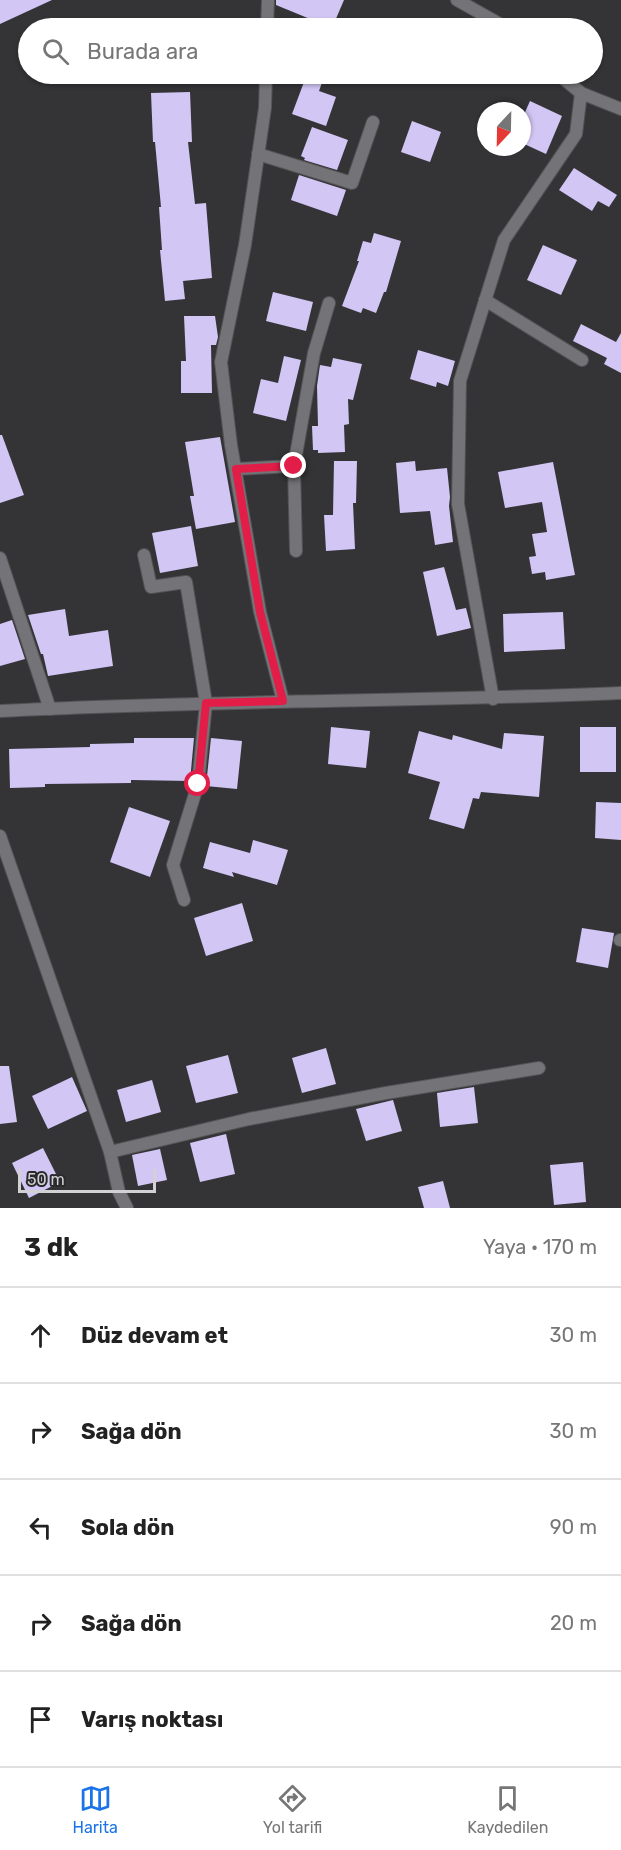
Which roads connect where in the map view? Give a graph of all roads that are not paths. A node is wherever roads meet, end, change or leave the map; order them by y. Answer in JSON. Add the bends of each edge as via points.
{"nodes":[{"id":1,"x":268,"y":0,"type":"edge"},
{"id":2,"x":457,"y":0,"type":"edge"},
{"id":3,"x":267,"y":18,"type":"edge"},
{"id":4,"x":489,"y":18,"type":"edge"},
{"id":5,"x":266,"y":84,"type":"edge"},
{"id":6,"x":570,"y":84,"type":"edge"},
{"id":7,"x":581,"y":93,"type":"junction"},
{"id":8,"x":621,"y":109,"type":"edge"},
{"id":9,"x":373,"y":122,"type":"dead end"},
{"id":10,"x":258,"y":154,"type":"junction"},
{"id":11,"x":485,"y":300,"type":"junction"},
{"id":12,"x":329,"y":303,"type":"dead end"},
{"id":13,"x":582,"y":360,"type":"dead end"},
{"id":14,"x":294,"y":466,"type":"junction"},
{"id":15,"x":236,"y":469,"type":"junction"},
{"id":16,"x":296,"y":551,"type":"dead end"},
{"id":17,"x":144,"y":555,"type":"dead end"},
{"id":18,"x":0,"y":558,"type":"edge"},
{"id":19,"x":621,"y":693,"type":"edge"},
{"id":20,"x":493,"y":699,"type":"junction"},
{"id":21,"x":283,"y":701,"type":"junction"},
{"id":22,"x":206,"y":703,"type":"junction"},
{"id":23,"x":50,"y":709,"type":"junction"},
{"id":24,"x":0,"y":711,"type":"edge"},
{"id":25,"x":0,"y":836,"type":"edge"},
{"id":26,"x":184,"y":900,"type":"dead end"},
{"id":27,"x":539,"y":1068,"type":"dead end"},
{"id":28,"x":110,"y":1152,"type":"junction"},
{"id":29,"x":127,"y":1208,"type":"edge"}],
"edges":[{"from":1,"to":3,"type":"street"},
{"from":2,"to":4,"type":"street"},
{"from":5,"to":10,"type":"street"},
{"from":6,"to":7,"type":"street"},
{"from":7,"to":8,"type":"street"},
{"from":7,"to":11,"type":"street","via":[[576,134],[504,240]]},
{"from":9,"to":10,"type":"street","via":[[352,183]]},
{"from":10,"to":15,"type":"street","via":[[245,245],[221,362]]},
{"from":11,"to":13,"type":"street"},
{"from":11,"to":20,"type":"street","via":[[460,381],[458,504]]},
{"from":12,"to":14,"type":"street","via":[[314,353]]},
{"from":14,"to":15,"type":"street"},
{"from":14,"to":16,"type":"street"},
{"from":15,"to":21,"type":"street","via":[[260,612]]},
{"from":17,"to":22,"type":"street","via":[[151,587],[186,582]]},
{"from":18,"to":23,"type":"street"},
{"from":19,"to":20,"type":"street"},
{"from":20,"to":21,"type":"street"},
{"from":21,"to":22,"type":"street"},
{"from":22,"to":23,"type":"street"},
{"from":22,"to":26,"type":"street","via":[[198,784],[173,865]]},
{"from":23,"to":24,"type":"street"},
{"from":25,"to":28,"type":"street"},
{"from":27,"to":28,"type":"street","via":[[260,1117]]},
{"from":28,"to":29,"type":"street","via":[[119,1192]]}]}
